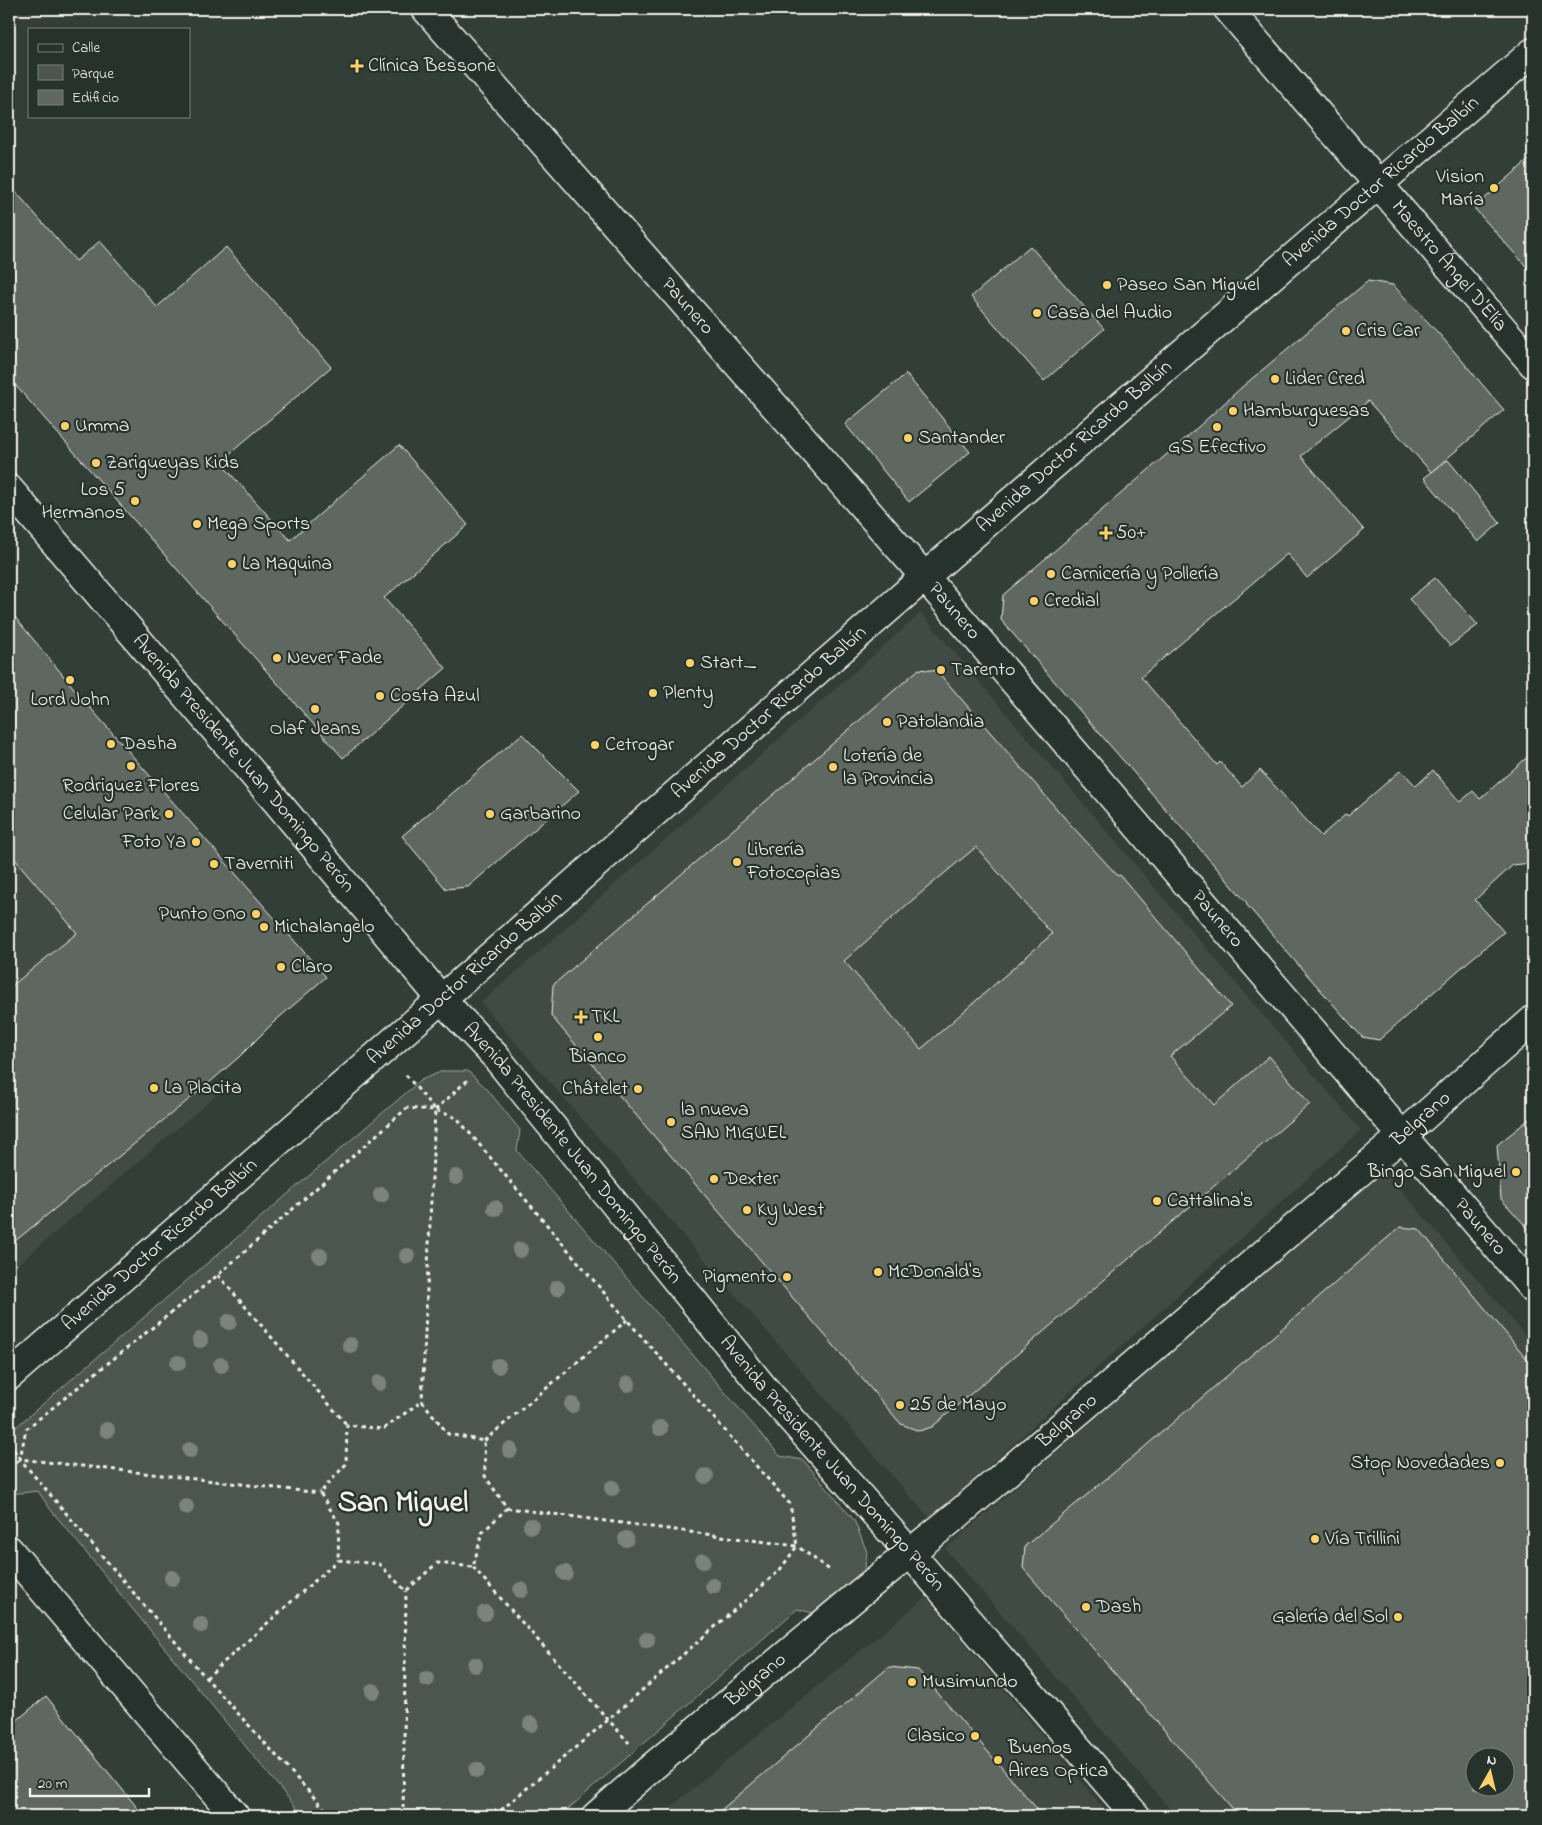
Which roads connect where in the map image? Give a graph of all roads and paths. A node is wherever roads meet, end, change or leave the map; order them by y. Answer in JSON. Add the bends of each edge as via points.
{"nodes":[{"id":1,"x":426,"y":9,"type":"edge"},
{"id":2,"x":1228,"y":9,"type":"edge"},
{"id":3,"x":1533,"y":52,"type":"edge"},
{"id":4,"x":1378,"y":184,"type":"junction"},
{"id":5,"x":1533,"y":364,"type":"edge"},
{"id":6,"x":9,"y":489,"type":"edge"},
{"id":7,"x":924,"y":576,"type":"junction"},
{"id":8,"x":442,"y":1000,"type":"junction"},
{"id":9,"x":1533,"y":1020,"type":"edge"},
{"id":10,"x":384,"y":1050,"type":"junction"},
{"id":11,"x":495,"y":1056,"type":"junction"},
{"id":12,"x":435,"y":1110,"type":"junction"},
{"id":13,"x":1402,"y":1136,"type":"junction"},
{"id":14,"x":218,"y":1275,"type":"junction"},
{"id":15,"x":1533,"y":1289,"type":"edge"},
{"id":16,"x":627,"y":1320,"type":"junction"},
{"id":17,"x":9,"y":1376,"type":"edge"},
{"id":18,"x":422,"y":1401,"type":"junction"},
{"id":19,"x":347,"y":1425,"type":"junction"},
{"id":20,"x":484,"y":1441,"type":"junction"},
{"id":21,"x":9,"y":1443,"type":"edge"},
{"id":22,"x":20,"y":1459,"type":"junction"},
{"id":23,"x":9,"y":1468,"type":"edge"},
{"id":24,"x":320,"y":1493,"type":"junction"},
{"id":25,"x":507,"y":1508,"type":"junction"},
{"id":26,"x":797,"y":1546,"type":"junction"},
{"id":27,"x":9,"y":1550,"type":"edge"},
{"id":28,"x":910,"y":1553,"type":"junction"},
{"id":29,"x":338,"y":1560,"type":"junction"},
{"id":30,"x":473,"y":1567,"type":"junction"},
{"id":31,"x":406,"y":1591,"type":"junction"},
{"id":32,"x":860,"y":1593,"type":"junction"},
{"id":33,"x":206,"y":1678,"type":"junction"},
{"id":34,"x":608,"y":1720,"type":"junction"},
{"id":35,"x":651,"y":1768,"type":"junction"},
{"id":36,"x":235,"y":1816,"type":"edge"},
{"id":37,"x":330,"y":1816,"type":"edge"},
{"id":38,"x":403,"y":1816,"type":"edge"},
{"id":39,"x":494,"y":1816,"type":"edge"},
{"id":40,"x":596,"y":1816,"type":"edge"},
{"id":41,"x":1136,"y":1816,"type":"edge"}],
"edges":[{"from":1,"to":7,"type":"main road","name":"Paunero"},
{"from":2,"to":4,"type":"main road","name":"Maestro Ángel D'Elía"},
{"from":3,"to":4,"type":"main road","name":"Avenida Doctor Ricardo Balbín"},
{"from":4,"to":5,"type":"main road","name":"Maestro Ángel D'Elía"},
{"from":4,"to":7,"type":"main road","name":"Avenida Doctor Ricardo Balbín"},
{"from":6,"to":8,"type":"main road","name":"Avenida Presidente Juan Domingo Perón"},
{"from":7,"to":8,"type":"main road","name":"Avenida Doctor Ricardo Balbín"},
{"from":7,"to":13,"type":"main road","name":"Paunero"},
{"from":8,"to":10,"type":"main road","name":"Avenida Doctor Ricardo Balbín"},
{"from":8,"to":11,"type":"main road","name":"Avenida Presidente Juan Domingo Perón"},
{"from":9,"to":13,"type":"main road","name":"Belgrano"},
{"from":10,"to":12,"type":"path"},
{"from":10,"to":17,"type":"main road","name":"Avenida Doctor Ricardo Balbín"},
{"from":11,"to":12,"type":"path"},
{"from":11,"to":28,"type":"main road","name":"Avenida Presidente Juan Domingo Perón","via":[[762,1386]]},
{"from":12,"to":14,"type":"path","via":[[407,1108]]},
{"from":12,"to":16,"type":"path","via":[[457,1118]]},
{"from":12,"to":18,"type":"path"},
{"from":13,"to":15,"type":"main road","name":"Paunero"},
{"from":13,"to":28,"type":"main road","name":"Belgrano"},
{"from":14,"to":19,"type":"path"},
{"from":14,"to":22,"type":"path","via":[[26,1429]]},
{"from":16,"to":20,"type":"path"},
{"from":16,"to":26,"type":"path","via":[[790,1504]]},
{"from":18,"to":19,"type":"path","via":[[382,1429]]},
{"from":18,"to":20,"type":"path","via":[[448,1434]]},
{"from":19,"to":24,"type":"path","via":[[346,1464]]},
{"from":20,"to":25,"type":"path","via":[[485,1476]]},
{"from":21,"to":22,"type":"path"},
{"from":22,"to":23,"type":"path"},
{"from":22,"to":24,"type":"path"},
{"from":22,"to":33,"type":"path"},
{"from":24,"to":29,"type":"path","via":[[339,1523]]},
{"from":25,"to":26,"type":"path"},
{"from":25,"to":30,"type":"path","via":[[482,1533]]},
{"from":26,"to":32,"type":"path"},
{"from":26,"to":34,"type":"path","via":[[779,1571]]},
{"from":27,"to":36,"type":"main road"},
{"from":28,"to":32,"type":"main road","name":"Belgrano"},
{"from":28,"to":41,"type":"main road","name":"Avenida Presidente Juan Domingo Perón"},
{"from":29,"to":31,"type":"path","via":[[379,1564]]},
{"from":29,"to":33,"type":"path"},
{"from":30,"to":31,"type":"path","via":[[437,1563]]},
{"from":30,"to":34,"type":"path"},
{"from":31,"to":38,"type":"path"},
{"from":32,"to":35,"type":"main road","name":"Belgrano"},
{"from":33,"to":37,"type":"path"},
{"from":34,"to":35,"type":"path"},
{"from":34,"to":39,"type":"path"},
{"from":35,"to":40,"type":"main road","name":"Belgrano"}]}
